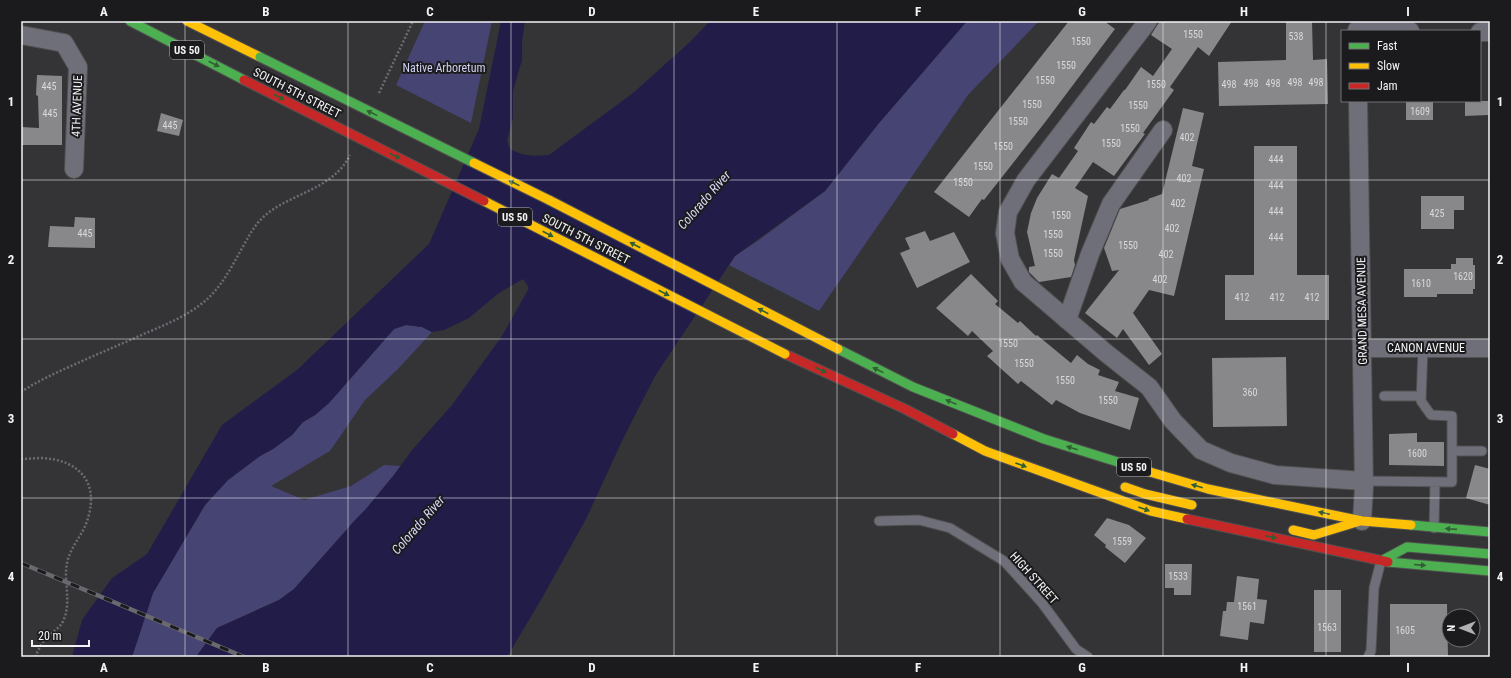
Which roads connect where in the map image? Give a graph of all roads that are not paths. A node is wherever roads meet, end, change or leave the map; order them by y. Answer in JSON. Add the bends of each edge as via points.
{"nodes":[{"id":1,"x":130,"y":21,"type":"edge"},
{"id":2,"x":187,"y":21,"type":"edge"},
{"id":3,"x":1148,"y":21,"type":"edge"},
{"id":4,"x":1357,"y":27,"type":"edge"},
{"id":5,"x":1397,"y":30,"type":"edge"},
{"id":6,"x":21,"y":35,"type":"edge"},
{"id":7,"x":1358,"y":102,"type":"edge"},
{"id":8,"x":1163,"y":130,"type":"dead end"},
{"id":9,"x":74,"y":168,"type":"dead end"},
{"id":10,"x":1067,"y":320,"type":"junction"},
{"id":11,"x":1362,"y":348,"type":"junction"},
{"id":12,"x":1423,"y":348,"type":"junction"},
{"id":13,"x":1490,"y":348,"type":"edge"},
{"id":14,"x":1384,"y":396,"type":"dead end"},
{"id":15,"x":1421,"y":396,"type":"junction"},
{"id":16,"x":1482,"y":450,"type":"dead end"},
{"id":17,"x":985,"y":451,"type":"junction"},
{"id":18,"x":1452,"y":452,"type":"junction"},
{"id":19,"x":1022,"y":455,"type":"dead end"},
{"id":20,"x":1364,"y":481,"type":"junction"},
{"id":21,"x":1435,"y":482,"type":"junction"},
{"id":22,"x":1116,"y":484,"type":"dead end"},
{"id":23,"x":1199,"y":507,"type":"dead end"},
{"id":24,"x":879,"y":521,"type":"dead end"},
{"id":25,"x":1362,"y":521,"type":"junction"},
{"id":26,"x":1284,"y":528,"type":"dead end"},
{"id":27,"x":1434,"y":528,"type":"junction"},
{"id":28,"x":1490,"y":532,"type":"edge"},
{"id":29,"x":1490,"y":554,"type":"edge"},
{"id":30,"x":1381,"y":561,"type":"junction"},
{"id":31,"x":1490,"y":571,"type":"edge"},
{"id":32,"x":1088,"y":657,"type":"edge"},
{"id":33,"x":1368,"y":657,"type":"edge"}],
"edges":[{"from":1,"to":17,"type":"highway","name":"SOUTH 5TH STREET","number":"US 50","one_way":true,"bridge":true,"via":[[785,354],[905,409]]},
{"from":25,"to":2,"type":"highway","name":"SOUTH 5TH STREET","number":"US 50","one_way":true,"bridge":true,"via":[[1208,489],[1139,469],[1044,438],[913,387],[549,200]]},
{"from":3,"to":10,"type":"street","via":[[1026,180],[1008,212],[1005,233],[1010,259],[1023,282]]},
{"from":4,"to":5,"type":"street"},
{"from":6,"to":9,"type":"street","name":"4TH AVENUE","via":[[64,43],[78,67]]},
{"from":7,"to":11,"type":"street","name":"GRAND MESA AVENUE"},
{"from":8,"to":10,"type":"street","via":[[1111,204]]},
{"from":10,"to":20,"type":"street","via":[[1148,387],[1173,421],[1201,450],[1231,464],[1275,475]]},
{"from":11,"to":12,"type":"street","name":"CANON AVENUE"},
{"from":11,"to":20,"type":"street","name":"GRAND MESA AVENUE"},
{"from":12,"to":13,"type":"street","name":"CANON AVENUE"},
{"from":12,"to":15,"type":"lane"},
{"from":14,"to":15,"type":"lane"},
{"from":15,"to":18,"type":"lane","via":[[1421,401],[1432,415],[1452,416]]},
{"from":16,"to":18,"type":"lane"},
{"from":17,"to":19,"type":"highway"},
{"from":17,"to":30,"type":"highway","number":"US 50","one_way":true,"via":[[1151,511]]},
{"from":18,"to":21,"type":"lane","via":[[1452,482]]},
{"from":20,"to":21,"type":"lane"},
{"from":20,"to":25,"type":"street","name":"GRAND MESA AVENUE"},
{"from":21,"to":27,"type":"lane"},
{"from":22,"to":23,"type":"highway"},
{"from":24,"to":32,"type":"lane","name":"HIGH STREET","via":[[919,520],[950,528],[1004,561],[1042,603],[1076,649]]},
{"from":25,"to":26,"type":"highway","via":[[1314,535]]},
{"from":25,"to":27,"type":"highway","number":"US 50"},
{"from":28,"to":27,"type":"highway","number":"US 50","one_way":true},
{"from":29,"to":30,"type":"highway","via":[[1407,547]]},
{"from":30,"to":31,"type":"highway","number":"US 50","one_way":true},
{"from":30,"to":33,"type":"lane","via":[[1374,588],[1371,651]]}]}
